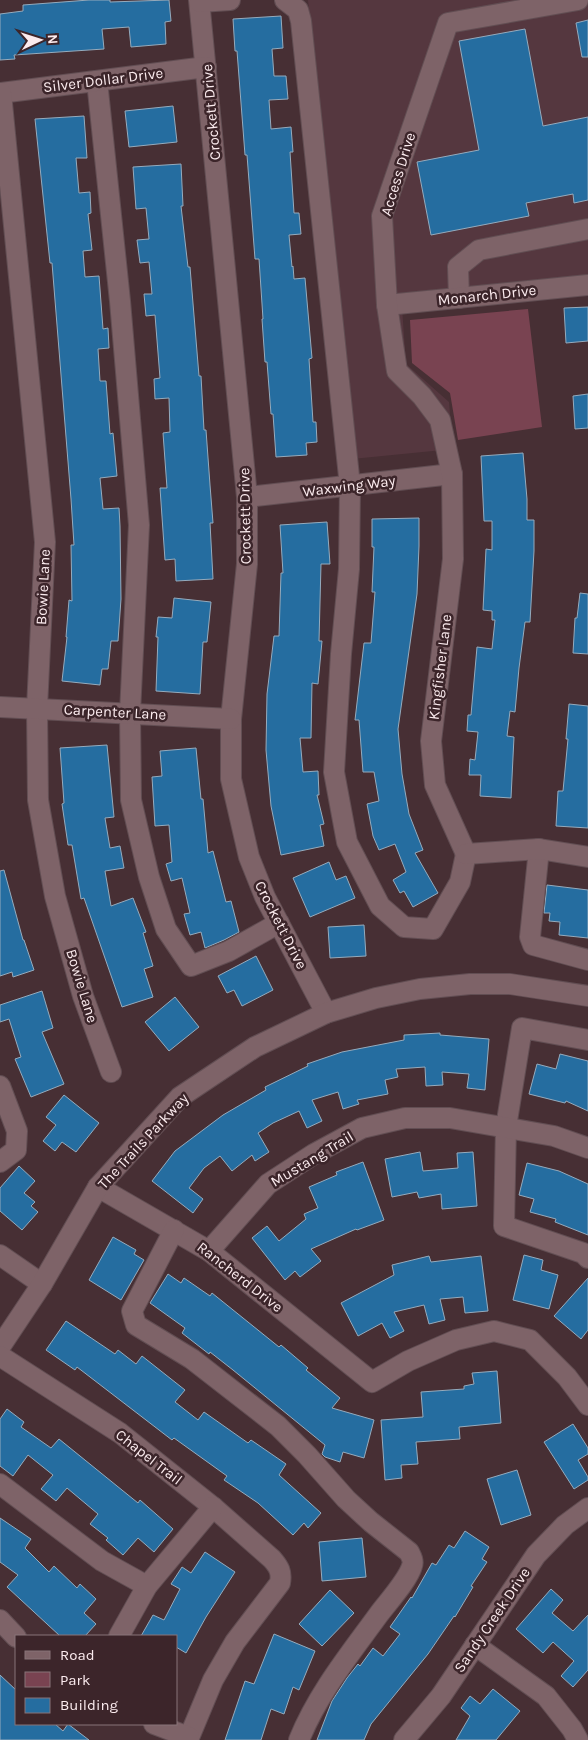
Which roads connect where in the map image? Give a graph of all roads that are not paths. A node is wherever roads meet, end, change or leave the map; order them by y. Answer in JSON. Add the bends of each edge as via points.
{"nodes":[{"id":1,"x":230,"y":0,"type":"edge"},
{"id":2,"x":285,"y":0,"type":"edge"},
{"id":3,"x":578,"y":0,"type":"edge"},
{"id":4,"x":200,"y":1,"type":"edge"},
{"id":5,"x":206,"y":67,"type":"junction"},
{"id":6,"x":97,"y":81,"type":"junction"},
{"id":7,"x":0,"y":93,"type":"edge"},
{"id":8,"x":588,"y":229,"type":"edge"},
{"id":9,"x":588,"y":285,"type":"edge"},
{"id":10,"x":459,"y":298,"type":"junction"},
{"id":11,"x":387,"y":305,"type":"junction"},
{"id":12,"x":452,"y":474,"type":"junction"},
{"id":13,"x":350,"y":486,"type":"junction"},
{"id":14,"x":247,"y":498,"type":"junction"},
{"id":15,"x":0,"y":707,"type":"edge"},
{"id":16,"x":37,"y":708,"type":"junction"},
{"id":17,"x":130,"y":713,"type":"junction"},
{"id":18,"x":231,"y":719,"type":"junction"},
{"id":19,"x":539,"y":849,"type":"junction"},
{"id":20,"x":466,"y":854,"type":"junction"},
{"id":21,"x":588,"y":857,"type":"edge"},
{"id":22,"x":279,"y":923,"type":"junction"},
{"id":23,"x":588,"y":960,"type":"edge"},
{"id":24,"x":588,"y":996,"type":"edge"},
{"id":25,"x":326,"y":1013,"type":"junction"},
{"id":26,"x":588,"y":1040,"type":"edge"},
{"id":27,"x":111,"y":1072,"type":"dead end"},
{"id":28,"x":0,"y":1086,"type":"edge"},
{"id":29,"x":506,"y":1127,"type":"junction"},
{"id":30,"x":588,"y":1148,"type":"edge"},
{"id":31,"x":0,"y":1162,"type":"edge"},
{"id":32,"x":98,"y":1188,"type":"junction"},
{"id":33,"x":174,"y":1230,"type":"junction"},
{"id":34,"x":209,"y":1251,"type":"junction"},
{"id":35,"x":0,"y":1255,"type":"edge"},
{"id":36,"x":588,"y":1258,"type":"edge"},
{"id":37,"x":42,"y":1284,"type":"junction"},
{"id":38,"x":0,"y":1347,"type":"edge"},
{"id":39,"x":0,"y":1356,"type":"edge"},
{"id":40,"x":588,"y":1405,"type":"edge"},
{"id":41,"x":0,"y":1484,"type":"edge"},
{"id":42,"x":213,"y":1506,"type":"junction"},
{"id":43,"x":588,"y":1508,"type":"edge"},
{"id":44,"x":147,"y":1586,"type":"junction"},
{"id":45,"x":0,"y":1620,"type":"edge"},
{"id":46,"x":120,"y":1635,"type":"edge"},
{"id":47,"x":15,"y":1636,"type":"edge"},
{"id":48,"x":475,"y":1645,"type":"junction"},
{"id":49,"x":156,"y":1725,"type":"edge"},
{"id":50,"x":188,"y":1739,"type":"edge"},
{"id":51,"x":299,"y":1740,"type":"edge"},
{"id":52,"x":404,"y":1740,"type":"edge"},
{"id":53,"x":578,"y":1740,"type":"edge"}],
"edges":[{"from":1,"to":4,"type":"street"},
{"from":2,"to":13,"type":"street","via":[[298,10],[301,21]]},
{"from":3,"to":11,"type":"street","name":"Access Drive","via":[[448,23],[382,216]]},
{"from":4,"to":5,"type":"street","name":"Crockett Drive"},
{"from":5,"to":6,"type":"street","name":"Silver Dollar Drive"},
{"from":5,"to":14,"type":"street","name":"Crockett Drive"},
{"from":6,"to":7,"type":"street","name":"Silver Dollar Drive"},
{"from":6,"to":17,"type":"street","via":[[139,525]]},
{"from":7,"to":16,"type":"street","name":"Bowie Lane","via":[[45,542]]},
{"from":8,"to":10,"type":"street","via":[[479,250],[458,267]]},
{"from":9,"to":10,"type":"street","name":"Monarch Drive"},
{"from":10,"to":11,"type":"street","name":"Monarch Drive"},
{"from":11,"to":12,"type":"street","name":"Access Drive","via":[[396,371],[422,396],[440,420]]},
{"from":12,"to":13,"type":"street","name":"Waxwing Way"},
{"from":12,"to":20,"type":"street","name":"Kingfisher Lane","via":[[453,559],[431,740],[435,785]]},
{"from":13,"to":14,"type":"street","name":"Waxwing Way"},
{"from":13,"to":20,"type":"street","via":[[349,569],[334,772],[347,842],[380,906],[404,927],[433,929],[460,882]]},
{"from":14,"to":18,"type":"street","name":"Crockett Drive","via":[[247,564]]},
{"from":15,"to":16,"type":"street","name":"Carpenter Lane"},
{"from":16,"to":17,"type":"street","name":"Carpenter Lane"},
{"from":16,"to":27,"type":"street","name":"Bowie Lane","via":[[38,800],[55,896],[83,996]]},
{"from":17,"to":18,"type":"street","name":"Carpenter Lane"},
{"from":17,"to":22,"type":"street","via":[[131,800],[149,877],[166,929],[191,966]]},
{"from":18,"to":22,"type":"street","name":"Crockett Drive","via":[[231,780],[239,815],[249,857]]},
{"from":19,"to":20,"type":"street"},
{"from":19,"to":21,"type":"street"},
{"from":19,"to":23,"type":"street","via":[[530,938],[533,945]]},
{"from":22,"to":25,"type":"street","name":"Crockett Drive"},
{"from":24,"to":25,"type":"street","name":"The Trails Parkway","via":[[510,984],[470,984],[420,989]]},
{"from":25,"to":32,"type":"street","name":"The Trails Parkway","via":[[255,1047],[180,1097]]},
{"from":26,"to":29,"type":"street","via":[[522,1028]]},
{"from":28,"to":31,"type":"street","via":[[16,1131],[16,1150]]},
{"from":29,"to":30,"type":"street","name":"Mustang Trail","via":[[554,1136]]},
{"from":29,"to":34,"type":"street","name":"Mustang Trail","via":[[450,1118],[405,1118],[362,1128],[268,1184]]},
{"from":29,"to":36,"type":"street","via":[[504,1226],[583,1253]]},
{"from":32,"to":33,"type":"street","name":"Rancherd Drive"},
{"from":32,"to":37,"type":"street","name":"The Trails Parkway"},
{"from":33,"to":34,"type":"street","name":"Rancherd Drive"},
{"from":33,"to":51,"type":"street","via":[[132,1311],[136,1325],[192,1359],[278,1426],[346,1499],[412,1558],[412,1566],[403,1582],[321,1695]]},
{"from":34,"to":40,"type":"street","name":"Rancherd Drive","via":[[372,1382],[408,1361],[456,1340],[494,1331],[530,1340],[567,1377]]},
{"from":35,"to":37,"type":"street"},
{"from":37,"to":38,"type":"street","name":"The Trails Parkway"},
{"from":39,"to":42,"type":"street","name":"Chapel Trail","via":[[120,1433]]},
{"from":41,"to":44,"type":"street","via":[[102,1561]]},
{"from":42,"to":44,"type":"street"},
{"from":42,"to":50,"type":"street","name":"Chapel Trail","via":[[272,1559],[282,1576],[234,1642],[213,1680]]},
{"from":43,"to":48,"type":"street","name":"Sandy Creek Drive","via":[[564,1525],[536,1555]]},
{"from":44,"to":46,"type":"street"},
{"from":45,"to":47,"type":"street"},
{"from":48,"to":52,"type":"street","name":"Sandy Creek Drive","via":[[441,1696]]},
{"from":48,"to":53,"type":"street","via":[[546,1696]]},
{"from":49,"to":50,"type":"street"}]}
